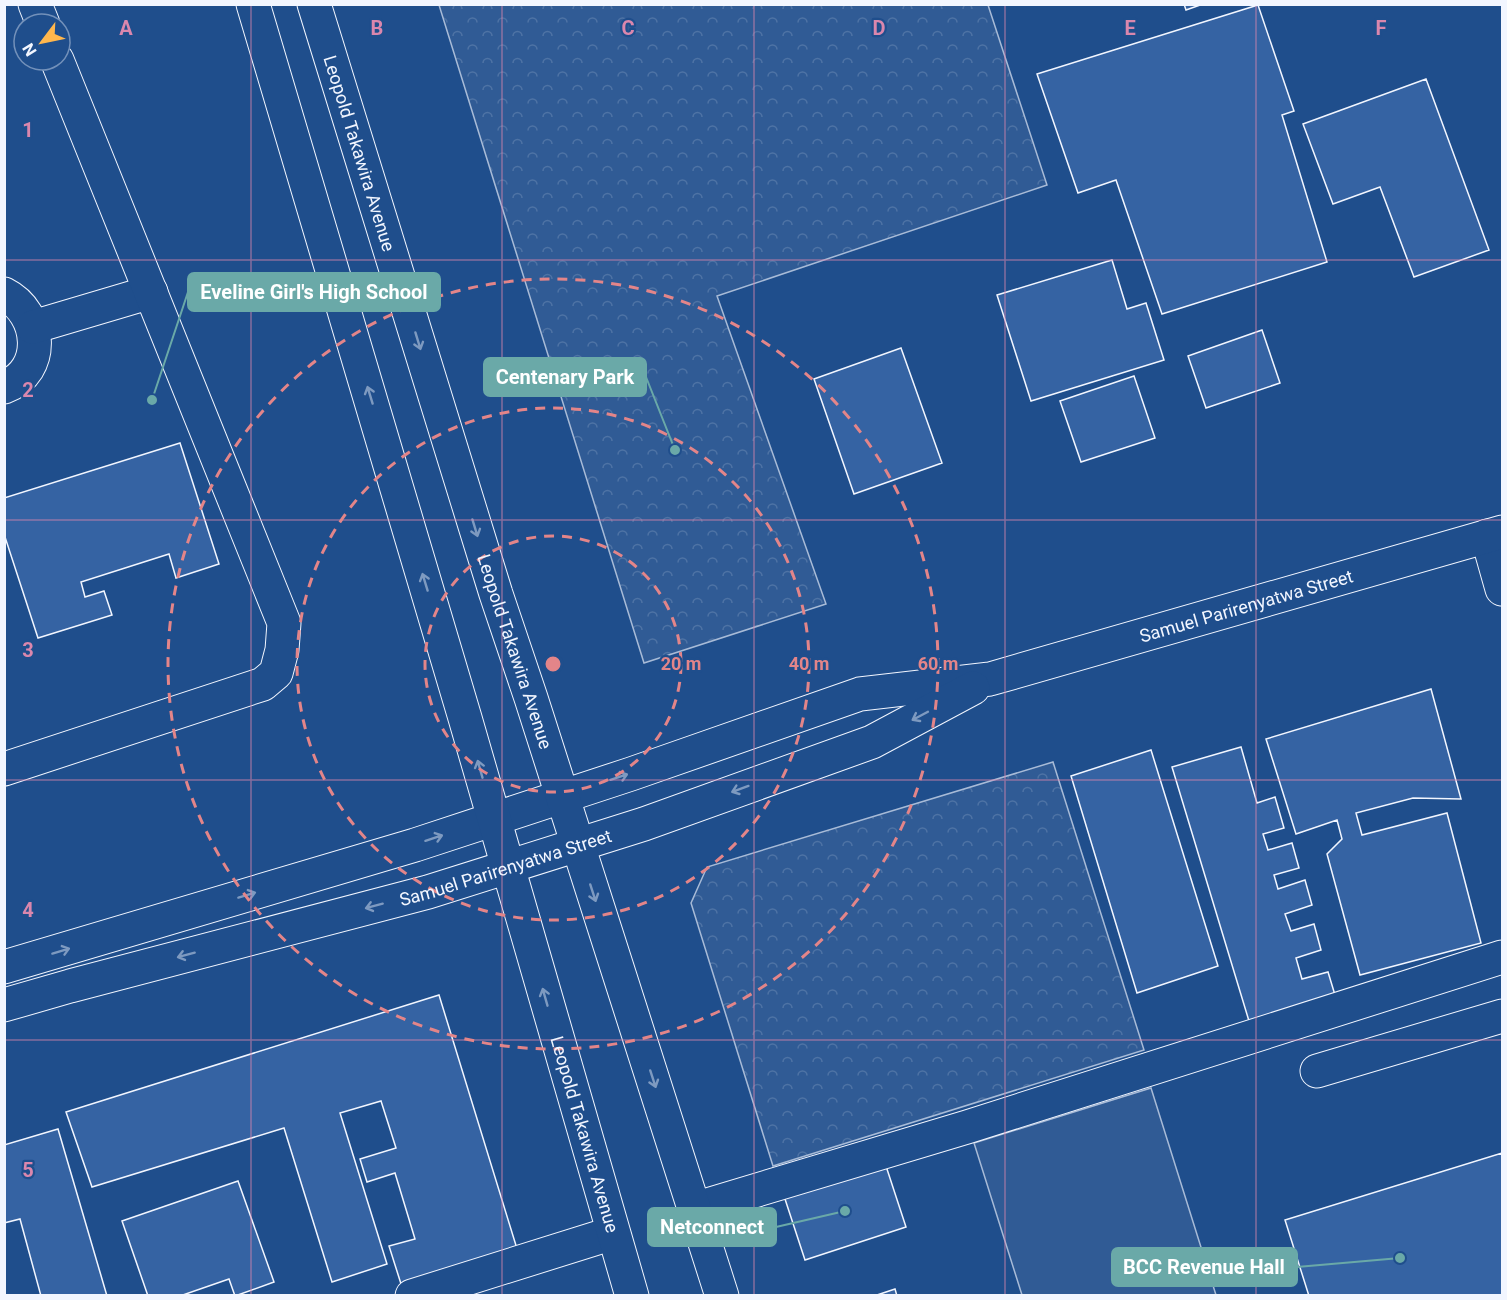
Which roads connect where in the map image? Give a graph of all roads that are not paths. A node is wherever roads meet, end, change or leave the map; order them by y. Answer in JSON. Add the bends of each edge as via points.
{"nodes":[{"id":1,"x":253,"y":4,"type":"edge"},
{"id":2,"x":314,"y":4,"type":"edge"},
{"id":3,"x":62,"y":72,"type":"edge"},
{"id":4,"x":151,"y":292,"type":"junction"},
{"id":5,"x":4,"y":294,"type":"edge"},
{"id":6,"x":33,"y":327,"type":"junction"},
{"id":7,"x":4,"y":387,"type":"edge"},
{"id":8,"x":1495,"y":534,"type":"edge"},
{"id":9,"x":1503,"y":589,"type":"edge"},
{"id":10,"x":990,"y":679,"type":"junction"},
{"id":11,"x":4,"y":770,"type":"edge"},
{"id":12,"x":562,"y":796,"type":"junction"},
{"id":13,"x":494,"y":819,"type":"junction"},
{"id":14,"x":578,"y":845,"type":"junction"},
{"id":15,"x":508,"y":866,"type":"junction"},
{"id":16,"x":1503,"y":957,"type":"edge"},
{"id":17,"x":4,"y":967,"type":"edge"},
{"id":18,"x":4,"y":1005,"type":"edge"},
{"id":19,"x":1503,"y":1016,"type":"edge"},
{"id":20,"x":1317,"y":1071,"type":"dead end"},
{"id":21,"x":694,"y":1209,"type":"junction"},
{"id":22,"x":613,"y":1233,"type":"junction"},
{"id":23,"x":447,"y":1291,"type":"edge"},
{"id":24,"x":412,"y":1296,"type":"edge"},
{"id":25,"x":632,"y":1296,"type":"edge"},
{"id":26,"x":722,"y":1296,"type":"edge"}],
"edges":[{"from":13,"to":1,"type":"main road","name":"Leopold Takawira Avenue","one_way":true},
{"from":2,"to":12,"type":"main road","name":"Leopold Takawira Avenue","one_way":true},
{"from":3,"to":4,"type":"main road"},
{"from":4,"to":6,"type":"main road"},
{"from":4,"to":11,"type":"main road","via":[[284,623],[276,673],[263,684]]},
{"from":5,"to":6,"type":"main road","via":[[26,311]]},
{"from":6,"to":7,"type":"main road","via":[[32,360],[23,374]]},
{"from":8,"to":9,"type":"main road"},
{"from":8,"to":10,"type":"main road","name":"Samuel Parirenyatwa Street"},
{"from":12,"to":10,"type":"main road","name":"Samuel Parirenyatwa Street","one_way":true,"via":[[860,694]]},
{"from":10,"to":14,"type":"main road","name":"Samuel Parirenyatwa Street","one_way":true,"via":[[872,742]]},
{"from":12,"to":13,"type":"main road","name":"Samuel Parirenyatwa Street"},
{"from":12,"to":14,"type":"main road","name":"Leopold Takawira Avenue"},
{"from":13,"to":15,"type":"main road","name":"Leopold Takawira Avenue"},
{"from":17,"to":13,"type":"main road","name":"Samuel Parirenyatwa Street","one_way":true},
{"from":14,"to":15,"type":"main road","name":"Samuel Parirenyatwa Street"},
{"from":14,"to":21,"type":"main road","name":"Leopold Takawira Avenue","one_way":true},
{"from":15,"to":18,"type":"main road","name":"Samuel Parirenyatwa Street","one_way":true,"via":[[428,892]]},
{"from":22,"to":15,"type":"main road","name":"Leopold Takawira Avenue","one_way":true},
{"from":16,"to":21,"type":"main road","via":[[968,1127]]},
{"from":19,"to":20,"type":"main road"},
{"from":21,"to":26,"type":"main road","name":"Leopold Takawira Avenue"},
{"from":22,"to":23,"type":"main road"},
{"from":22,"to":25,"type":"main road","name":"Leopold Takawira Avenue"},
{"from":23,"to":24,"type":"main road"}]}
